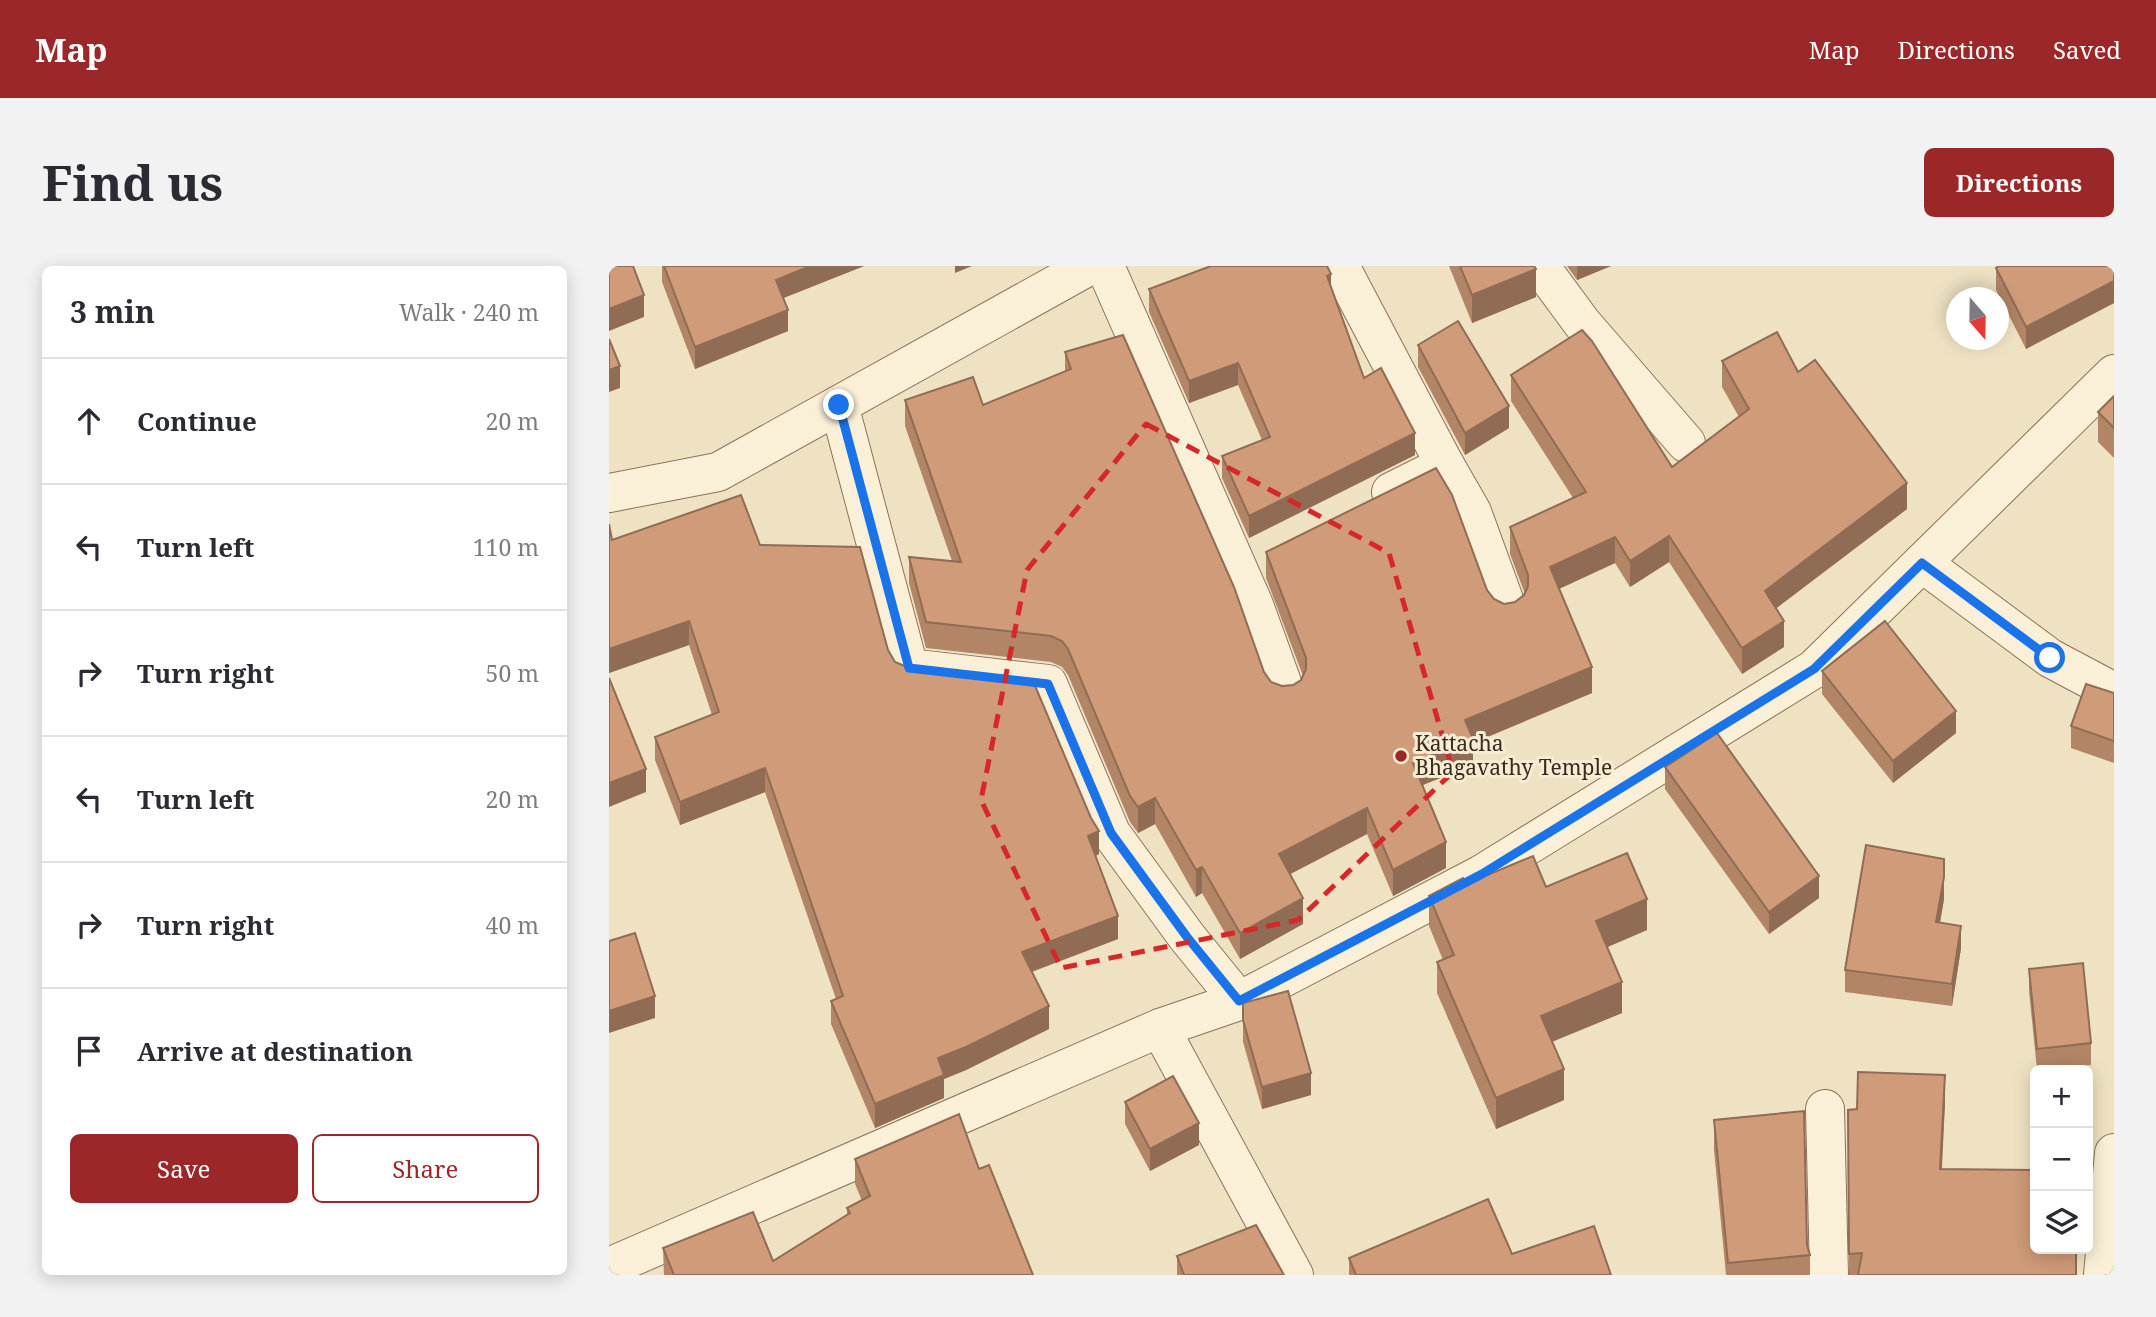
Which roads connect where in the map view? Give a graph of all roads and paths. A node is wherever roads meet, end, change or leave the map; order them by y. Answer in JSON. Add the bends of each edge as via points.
{"nodes":[{"id":1,"x":1089,"y":266,"type":"edge"},
{"id":2,"x":1105,"y":266,"type":"edge"},
{"id":3,"x":1340,"y":266,"type":"edge"},
{"id":4,"x":1540,"y":266,"type":"edge"},
{"id":5,"x":2114,"y":374,"type":"edge"},
{"id":6,"x":839,"y":405,"type":"junction"},
{"id":7,"x":1686,"y":443,"type":"dead end"},
{"id":8,"x":1444,"y":465,"type":"junction"},
{"id":9,"x":609,"y":493,"type":"edge"},
{"id":10,"x":1364,"y":506,"type":"edge"},
{"id":11,"x":1272,"y":551,"type":"edge"},
{"id":12,"x":1922,"y":563,"type":"junction"},
{"id":13,"x":1238,"y":568,"type":"junction"},
{"id":14,"x":1507,"y":608,"type":"edge"},
{"id":15,"x":1285,"y":691,"type":"edge"},
{"id":16,"x":2114,"y":692,"type":"edge"},
{"id":17,"x":1239,"y":1001,"type":"junction"},
{"id":18,"x":1160,"y":1028,"type":"junction"},
{"id":19,"x":1825,"y":1109,"type":"dead end"},
{"id":20,"x":2114,"y":1153,"type":"edge"},
{"id":21,"x":609,"y":1267,"type":"edge"},
{"id":22,"x":1294,"y":1275,"type":"edge"},
{"id":23,"x":1829,"y":1275,"type":"edge"},
{"id":24,"x":2103,"y":1275,"type":"edge"}],
"edges":[{"from":1,"to":6,"type":"street"},
{"from":2,"to":13,"type":"street"},
{"from":3,"to":8,"type":"street"},
{"from":4,"to":7,"type":"street","via":[[1582,323]]},
{"from":5,"to":12,"type":"street"},
{"from":6,"to":9,"type":"street","via":[[718,472]]},
{"from":6,"to":17,"type":"street","via":[[909,668],[1048,684],[1111,833]]},
{"from":8,"to":10,"type":"street"},
{"from":8,"to":14,"type":"street","via":[[1472,512]]},
{"from":11,"to":13,"type":"street"},
{"from":12,"to":16,"type":"street","via":[[2050,658]]},
{"from":12,"to":17,"type":"street","via":[[1814,669],[1482,874]]},
{"from":13,"to":15,"type":"street"},
{"from":17,"to":18,"type":"street"},
{"from":18,"to":21,"type":"street"},
{"from":18,"to":22,"type":"street"},
{"from":19,"to":23,"type":"street"},
{"from":20,"to":24,"type":"street"}]}
